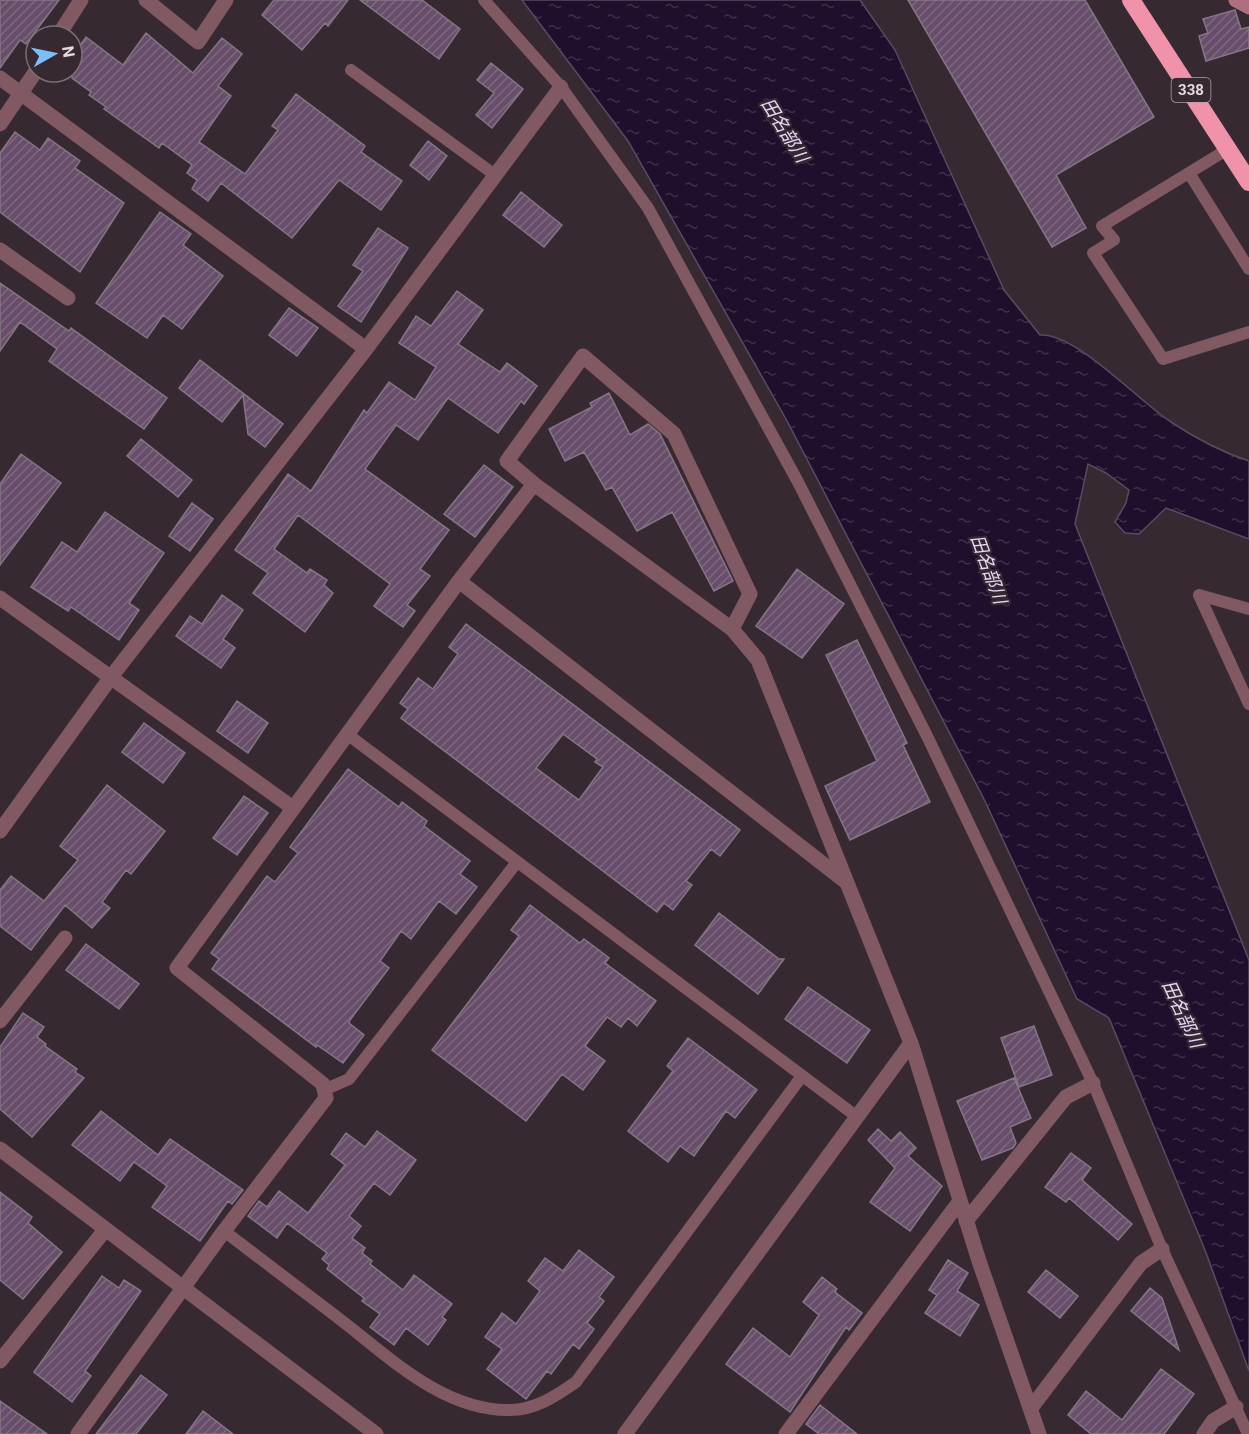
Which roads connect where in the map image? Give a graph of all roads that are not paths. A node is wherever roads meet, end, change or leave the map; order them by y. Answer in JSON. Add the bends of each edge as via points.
{"nodes":[{"id":1,"x":81,"y":0,"type":"edge"},
{"id":2,"x":146,"y":0,"type":"edge"},
{"id":3,"x":226,"y":0,"type":"edge"},
{"id":4,"x":484,"y":0,"type":"edge"},
{"id":5,"x":1131,"y":0,"type":"edge"},
{"id":6,"x":1236,"y":0,"type":"edge"},
{"id":7,"x":1249,"y":7,"type":"edge"},
{"id":8,"x":66,"y":24,"type":"edge"},
{"id":9,"x":351,"y":70,"type":"dead end"},
{"id":10,"x":0,"y":78,"type":"edge"},
{"id":11,"x":28,"y":84,"type":"edge"},
{"id":12,"x":561,"y":87,"type":"junction"},
{"id":13,"x":21,"y":94,"type":"junction"},
{"id":14,"x":0,"y":124,"type":"edge"},
{"id":15,"x":1228,"y":149,"type":"junction"},
{"id":16,"x":1189,"y":173,"type":"junction"},
{"id":17,"x":495,"y":175,"type":"junction"},
{"id":18,"x":1249,"y":182,"type":"edge"},
{"id":19,"x":0,"y":250,"type":"edge"},
{"id":20,"x":1249,"y":269,"type":"edge"},
{"id":21,"x":68,"y":298,"type":"dead end"},
{"id":22,"x":1249,"y":332,"type":"edge"},
{"id":23,"x":366,"y":349,"type":"junction"},
{"id":24,"x":534,"y":484,"type":"junction"},
{"id":25,"x":459,"y":581,"type":"junction"},
{"id":26,"x":0,"y":597,"type":"edge"},
{"id":27,"x":1249,"y":609,"type":"edge"},
{"id":28,"x":732,"y":628,"type":"junction"},
{"id":29,"x":111,"y":677,"type":"junction"},
{"id":30,"x":1249,"y":704,"type":"edge"},
{"id":31,"x":347,"y":734,"type":"junction"},
{"id":32,"x":293,"y":808,"type":"junction"},
{"id":33,"x":0,"y":831,"type":"edge"},
{"id":34,"x":517,"y":862,"type":"junction"},
{"id":35,"x":845,"y":880,"type":"junction"},
{"id":36,"x":64,"y":938,"type":"dead end"},
{"id":37,"x":0,"y":1021,"type":"edge"},
{"id":38,"x":911,"y":1042,"type":"junction"},
{"id":39,"x":802,"y":1076,"type":"junction"},
{"id":40,"x":1093,"y":1083,"type":"junction"},
{"id":41,"x":324,"y":1090,"type":"junction"},
{"id":42,"x":856,"y":1116,"type":"junction"},
{"id":43,"x":0,"y":1149,"type":"edge"},
{"id":44,"x":960,"y":1201,"type":"junction"},
{"id":45,"x":966,"y":1221,"type":"junction"},
{"id":46,"x":105,"y":1230,"type":"junction"},
{"id":47,"x":224,"y":1231,"type":"junction"},
{"id":48,"x":1162,"y":1249,"type":"junction"},
{"id":49,"x":184,"y":1290,"type":"junction"},
{"id":50,"x":0,"y":1360,"type":"edge"},
{"id":51,"x":1236,"y":1407,"type":"junction"},
{"id":52,"x":1031,"y":1408,"type":"junction"},
{"id":53,"x":78,"y":1434,"type":"edge"},
{"id":54,"x":376,"y":1434,"type":"edge"},
{"id":55,"x":625,"y":1434,"type":"edge"},
{"id":56,"x":786,"y":1434,"type":"edge"},
{"id":57,"x":1039,"y":1434,"type":"edge"},
{"id":58,"x":1204,"y":1434,"type":"edge"},
{"id":59,"x":1248,"y":1434,"type":"edge"}],
"edges":[{"from":1,"to":8,"type":"street"},
{"from":2,"to":3,"type":"street","via":[[198,42]]},
{"from":4,"to":12,"type":"lane"},
{"from":5,"to":15,"type":"highway","number":"338"},
{"from":6,"to":7,"type":"street"},
{"from":9,"to":17,"type":"lane"},
{"from":10,"to":13,"type":"street"},
{"from":11,"to":13,"type":"street"},
{"from":12,"to":17,"type":"street"},
{"from":12,"to":40,"type":"lane","via":[[648,208],[798,482],[927,736]]},
{"from":13,"to":14,"type":"street"},
{"from":13,"to":23,"type":"street"},
{"from":15,"to":16,"type":"lane"},
{"from":15,"to":18,"type":"highway","number":"338"},
{"from":16,"to":20,"type":"lane"},
{"from":16,"to":22,"type":"lane","via":[[1102,226],[1114,240],[1093,254],[1164,359]]},
{"from":17,"to":23,"type":"street"},
{"from":19,"to":21,"type":"street"},
{"from":23,"to":29,"type":"street"},
{"from":24,"to":25,"type":"street"},
{"from":24,"to":28,"type":"street"},
{"from":24,"to":28,"type":"street","via":[[507,461],[583,356],[674,434],[750,594]]},
{"from":25,"to":31,"type":"street"},
{"from":25,"to":35,"type":"street"},
{"from":26,"to":29,"type":"street"},
{"from":27,"to":30,"type":"lane","via":[[1199,596]]},
{"from":28,"to":35,"type":"street","via":[[758,660]]},
{"from":29,"to":32,"type":"street"},
{"from":29,"to":33,"type":"street"},
{"from":31,"to":32,"type":"street"},
{"from":31,"to":34,"type":"lane"},
{"from":32,"to":41,"type":"street","via":[[177,968],[323,1083]]},
{"from":34,"to":39,"type":"lane"},
{"from":34,"to":41,"type":"lane","via":[[349,1078]]},
{"from":35,"to":38,"type":"street"},
{"from":36,"to":37,"type":"street"},
{"from":38,"to":42,"type":"street"},
{"from":38,"to":44,"type":"street"},
{"from":39,"to":42,"type":"lane"},
{"from":39,"to":47,"type":"lane","via":[[576,1382],[536,1406],[511,1411],[484,1407],[418,1379]]},
{"from":40,"to":45,"type":"street","via":[[1066,1097]]},
{"from":40,"to":48,"type":"lane"},
{"from":41,"to":47,"type":"street","via":[[326,1098]]},
{"from":42,"to":55,"type":"street"},
{"from":43,"to":46,"type":"street"},
{"from":44,"to":45,"type":"street"},
{"from":44,"to":56,"type":"street"},
{"from":45,"to":52,"type":"street"},
{"from":46,"to":49,"type":"street"},
{"from":46,"to":50,"type":"street"},
{"from":47,"to":49,"type":"street"},
{"from":48,"to":51,"type":"lane"},
{"from":48,"to":52,"type":"street","via":[[1141,1263]]},
{"from":49,"to":53,"type":"street"},
{"from":49,"to":54,"type":"street"},
{"from":51,"to":58,"type":"street","via":[[1213,1421]]},
{"from":51,"to":59,"type":"lane"},
{"from":52,"to":57,"type":"street"}]}
